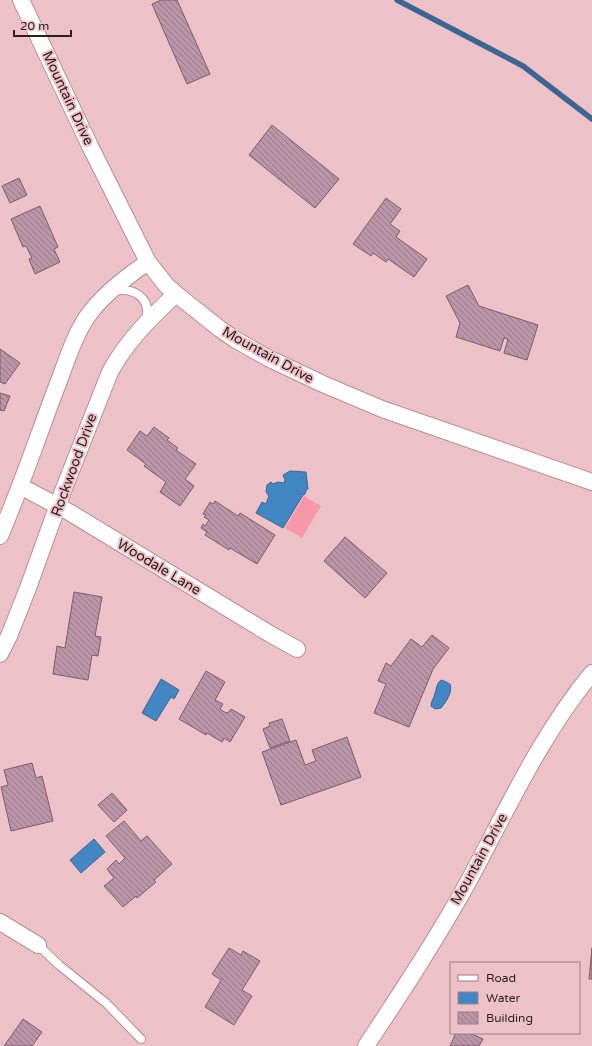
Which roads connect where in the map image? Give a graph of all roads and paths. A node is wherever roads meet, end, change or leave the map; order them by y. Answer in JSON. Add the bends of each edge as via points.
{"nodes":[{"id":1,"x":21,"y":0,"type":"edge"},
{"id":2,"x":148,"y":262,"type":"junction"},
{"id":3,"x":111,"y":291,"type":"junction"},
{"id":4,"x":176,"y":294,"type":"junction"},
{"id":5,"x":145,"y":324,"type":"junction"},
{"id":6,"x":592,"y":482,"type":"edge"},
{"id":7,"x":20,"y":486,"type":"junction"},
{"id":8,"x":57,"y":506,"type":"junction"},
{"id":9,"x":0,"y":536,"type":"edge"},
{"id":10,"x":297,"y":649,"type":"dead end"},
{"id":11,"x":0,"y":654,"type":"edge"},
{"id":12,"x":592,"y":673,"type":"edge"},
{"id":13,"x":0,"y":922,"type":"edge"},
{"id":14,"x":38,"y":945,"type":"joint"},
{"id":15,"x":141,"y":1039,"type":"dead end"},
{"id":16,"x":366,"y":1046,"type":"edge"}],
"edges":[{"from":1,"to":2,"type":"street","name":"Mountain Drive"},
{"from":2,"to":3,"type":"street"},
{"from":2,"to":4,"type":"street","name":"Mountain Drive"},
{"from":3,"to":5,"type":"lane","via":[[131,291],[140,296],[147,306]]},
{"from":3,"to":7,"type":"street","via":[[94,307],[81,328]]},
{"from":4,"to":5,"type":"street","name":"Rockwood Drive"},
{"from":4,"to":6,"type":"street","name":"Mountain Drive","via":[[236,340],[323,384],[396,414]]},
{"from":5,"to":8,"type":"street","name":"Rockwood Drive","via":[[110,372]]},
{"from":7,"to":8,"type":"street","name":"Woodale Lane"},
{"from":7,"to":9,"type":"street"},
{"from":8,"to":10,"type":"street","name":"Woodale Lane"},
{"from":8,"to":11,"type":"street","name":"Rockwood Drive","via":[[28,588]]},
{"from":12,"to":16,"type":"street","name":"Mountain Drive","via":[[577,691],[547,738],[432,944]]},
{"from":13,"to":14,"type":"street"},
{"from":14,"to":15,"type":"lane","via":[[106,1004]]}]}
